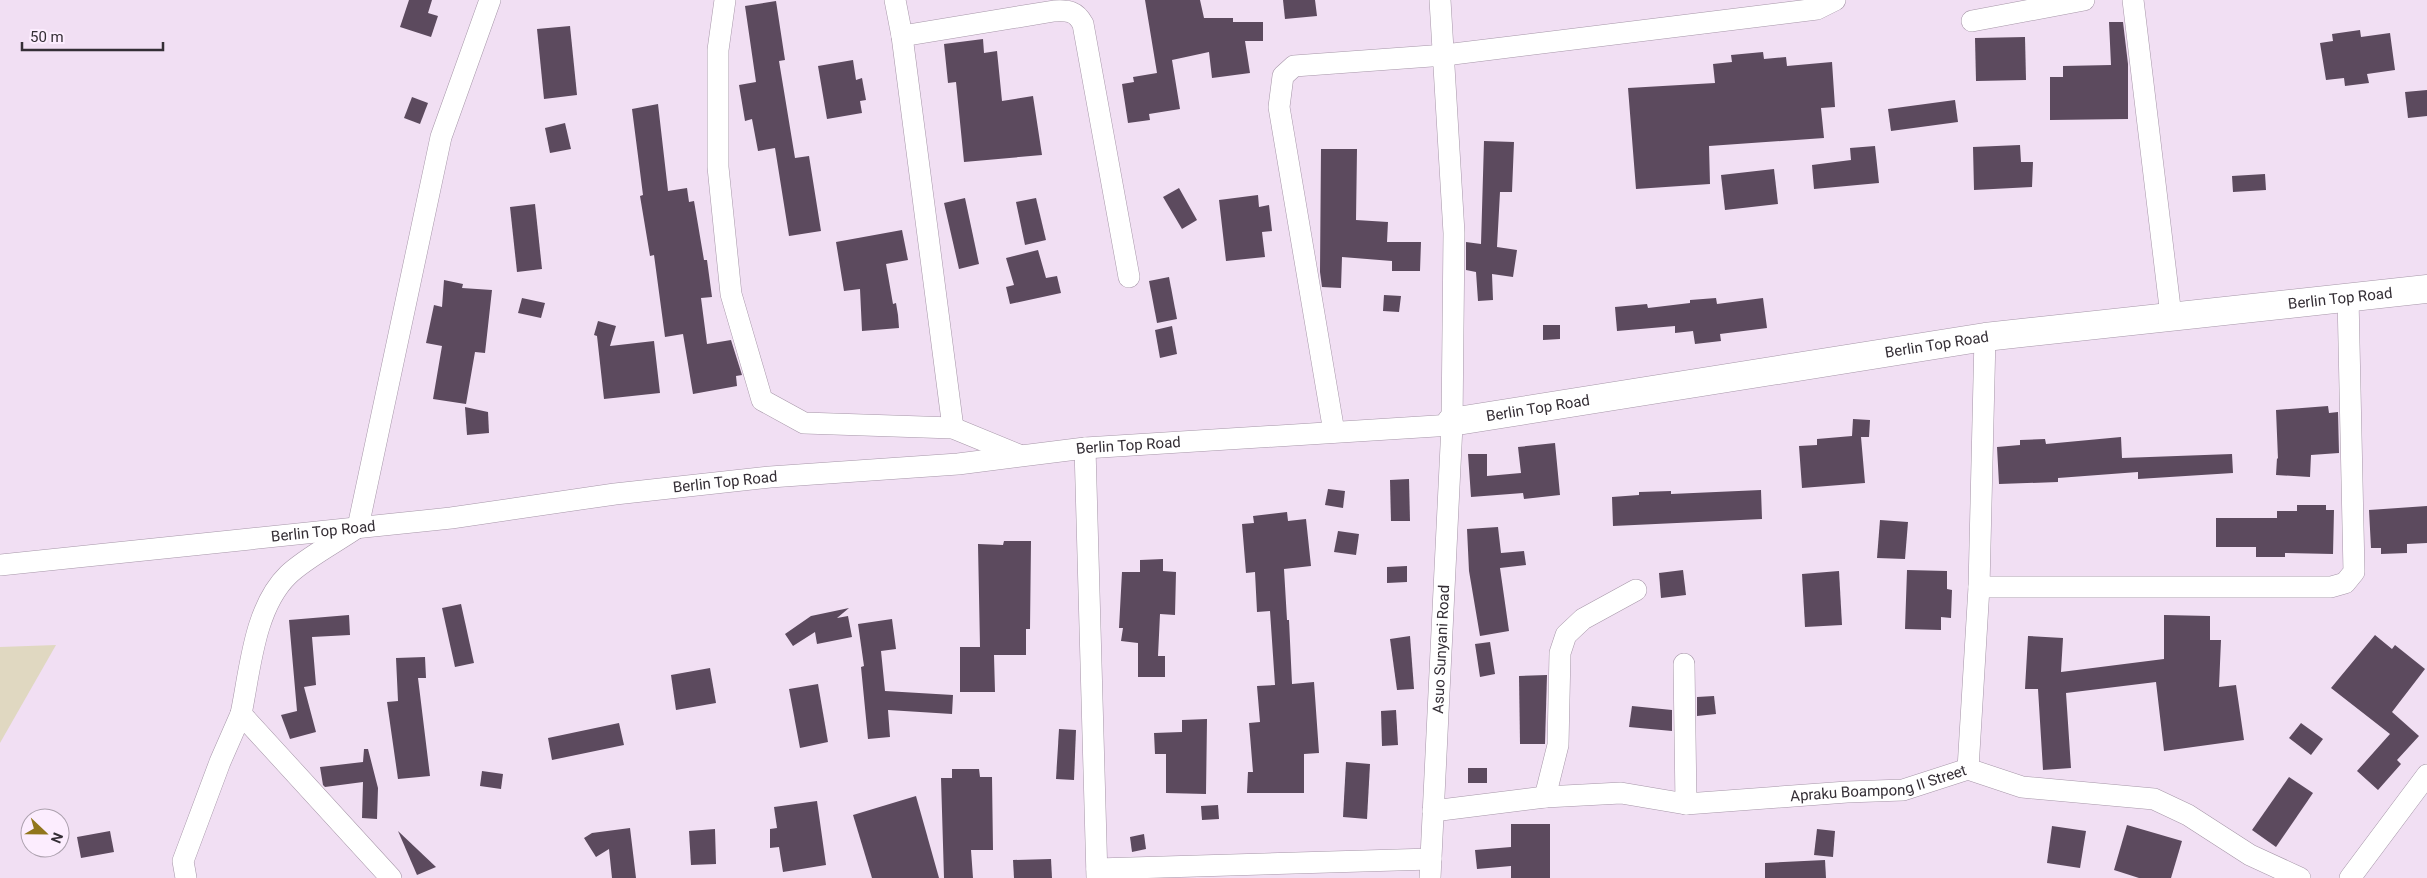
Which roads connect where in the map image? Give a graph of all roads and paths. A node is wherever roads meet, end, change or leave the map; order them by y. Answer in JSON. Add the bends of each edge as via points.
{"nodes":[{"id":1,"x":490,"y":0,"type":"edge"},
{"id":2,"x":725,"y":0,"type":"edge"},
{"id":3,"x":895,"y":0,"type":"edge"},
{"id":4,"x":1440,"y":0,"type":"edge"},
{"id":5,"x":1835,"y":0,"type":"edge"},
{"id":6,"x":2084,"y":0,"type":"edge"},
{"id":7,"x":2133,"y":0,"type":"edge"},
{"id":8,"x":1972,"y":21,"type":"dead end"},
{"id":9,"x":902,"y":36,"type":"junction"},
{"id":10,"x":1445,"y":55,"type":"junction"},
{"id":11,"x":1129,"y":277,"type":"dead end"},
{"id":12,"x":2427,"y":289,"type":"edge"},
{"id":13,"x":2348,"y":297,"type":"junction"},
{"id":14,"x":2171,"y":316,"type":"junction"},
{"id":15,"x":1985,"y":337,"type":"junction"},
{"id":16,"x":1452,"y":424,"type":"junction"},
{"id":17,"x":953,"y":428,"type":"junction"},
{"id":18,"x":1334,"y":432,"type":"junction"},
{"id":19,"x":1085,"y":448,"type":"junction"},
{"id":20,"x":1021,"y":456,"type":"junction"},
{"id":21,"x":358,"y":528,"type":"junction"},
{"id":22,"x":0,"y":566,"type":"edge"},
{"id":23,"x":1979,"y":587,"type":"junction"},
{"id":24,"x":1636,"y":590,"type":"dead end"},
{"id":25,"x":1684,"y":664,"type":"dead end"},
{"id":26,"x":241,"y":714,"type":"junction"},
{"id":27,"x":1968,"y":769,"type":"junction"},
{"id":28,"x":2427,"y":775,"type":"edge"},
{"id":29,"x":1544,"y":797,"type":"junction"},
{"id":30,"x":1686,"y":804,"type":"junction"},
{"id":31,"x":1433,"y":811,"type":"junction"},
{"id":32,"x":1431,"y":868,"type":"edge"},
{"id":33,"x":1097,"y":873,"type":"edge"},
{"id":34,"x":186,"y":878,"type":"edge"},
{"id":35,"x":390,"y":878,"type":"edge"},
{"id":36,"x":2300,"y":878,"type":"edge"},
{"id":37,"x":2350,"y":878,"type":"edge"}],
"edges":[{"from":1,"to":21,"type":"street","via":[[441,137]]},
{"from":2,"to":17,"type":"street","via":[[718,50],[718,168],[731,294],[762,400],[804,423]]},
{"from":3,"to":9,"type":"street"},
{"from":4,"to":10,"type":"street","name":"Asuo Sunyani Road"},
{"from":5,"to":10,"type":"street","via":[[1817,9]]},
{"from":6,"to":8,"type":"street"},
{"from":7,"to":14,"type":"street"},
{"from":9,"to":11,"type":"street","via":[[1054,11],[1068,10],[1079,16],[1085,34]]},
{"from":9,"to":17,"type":"street"},
{"from":10,"to":16,"type":"street","name":"Asuo Sunyani Road","via":[[1454,232]]},
{"from":10,"to":18,"type":"street","via":[[1294,66],[1283,76],[1279,107]]},
{"from":12,"to":13,"type":"street","name":"Berlin Top Road"},
{"from":13,"to":14,"type":"street","name":"Berlin Top Road"},
{"from":13,"to":23,"type":"street","via":[[2354,572],[2345,583],[2331,587]]},
{"from":14,"to":15,"type":"street","name":"Berlin Top Road"},
{"from":15,"to":16,"type":"street","name":"Berlin Top Road"},
{"from":15,"to":23,"type":"street"},
{"from":16,"to":18,"type":"street","name":"Berlin Top Road"},
{"from":16,"to":31,"type":"street","name":"Asuo Sunyani Road"},
{"from":17,"to":20,"type":"street"},
{"from":18,"to":19,"type":"street","name":"Berlin Top Road"},
{"from":19,"to":20,"type":"street","name":"Berlin Top Road"},
{"from":19,"to":33,"type":"street"},
{"from":20,"to":21,"type":"street","name":"Berlin Top Road","via":[[958,464],[770,477]]},
{"from":21,"to":22,"type":"street","name":"Berlin Top Road"},
{"from":21,"to":26,"type":"street","via":[[288,575],[269,602],[251,658]]},
{"from":23,"to":27,"type":"street"},
{"from":24,"to":29,"type":"street","via":[[1583,619],[1566,635],[1560,653],[1558,745]]},
{"from":25,"to":30,"type":"street"},
{"from":26,"to":34,"type":"street","via":[[183,861]]},
{"from":26,"to":35,"type":"street"},
{"from":27,"to":30,"type":"street","name":"Apraku Boampong II Street","via":[[1902,790]]},
{"from":27,"to":36,"type":"street","name":"Apraku Boampong II Street","via":[[2022,787],[2154,799],[2188,815],[2250,854]]},
{"from":28,"to":37,"type":"street"},
{"from":29,"to":30,"type":"street","name":"Apraku Boampong II Street","via":[[1621,794]]},
{"from":29,"to":31,"type":"street","name":"Apraku Boampong II Street"},
{"from":31,"to":32,"type":"street","name":"Asuo Sunyani Road"},
{"from":32,"to":33,"type":"street"}]}
